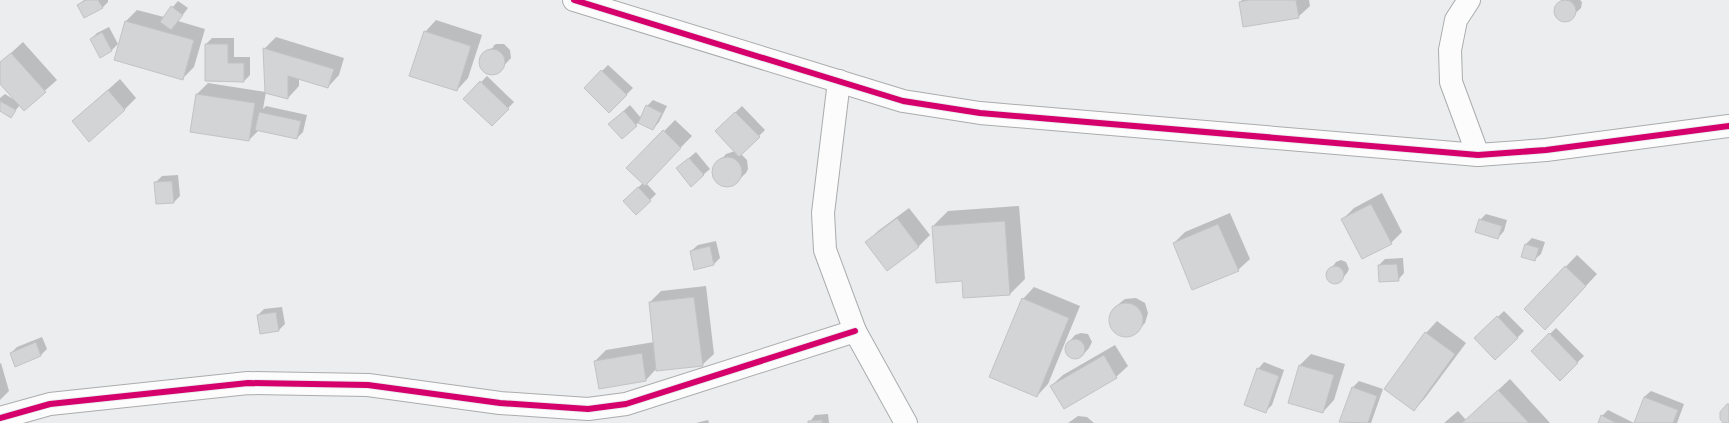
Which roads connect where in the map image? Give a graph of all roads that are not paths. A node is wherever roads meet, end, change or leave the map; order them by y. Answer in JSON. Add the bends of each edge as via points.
{"nodes":[{"id":1,"x":574,"y":0,"type":"edge"},
{"id":2,"x":1469,"y":0,"type":"edge"},
{"id":3,"x":839,"y":81,"type":"junction"},
{"id":4,"x":1729,"y":126,"type":"edge"},
{"id":5,"x":1478,"y":155,"type":"junction"},
{"id":6,"x":855,"y":331,"type":"junction"},
{"id":7,"x":0,"y":418,"type":"edge"},
{"id":8,"x":906,"y":423,"type":"edge"}],
"edges":[{"from":1,"to":3,"type":"street"},
{"from":2,"to":5,"type":"street","via":[[1456,20],[1450,50],[1451,82]]},
{"from":3,"to":5,"type":"street","via":[[903,101],[980,113]]},
{"from":3,"to":6,"type":"street","via":[[823,213],[825,250]]},
{"from":4,"to":5,"type":"street","via":[[1546,150]]},
{"from":6,"to":7,"type":"street","via":[[626,404],[588,409],[500,402],[368,384],[248,383],[50,404]]},
{"from":6,"to":8,"type":"street"}]}
